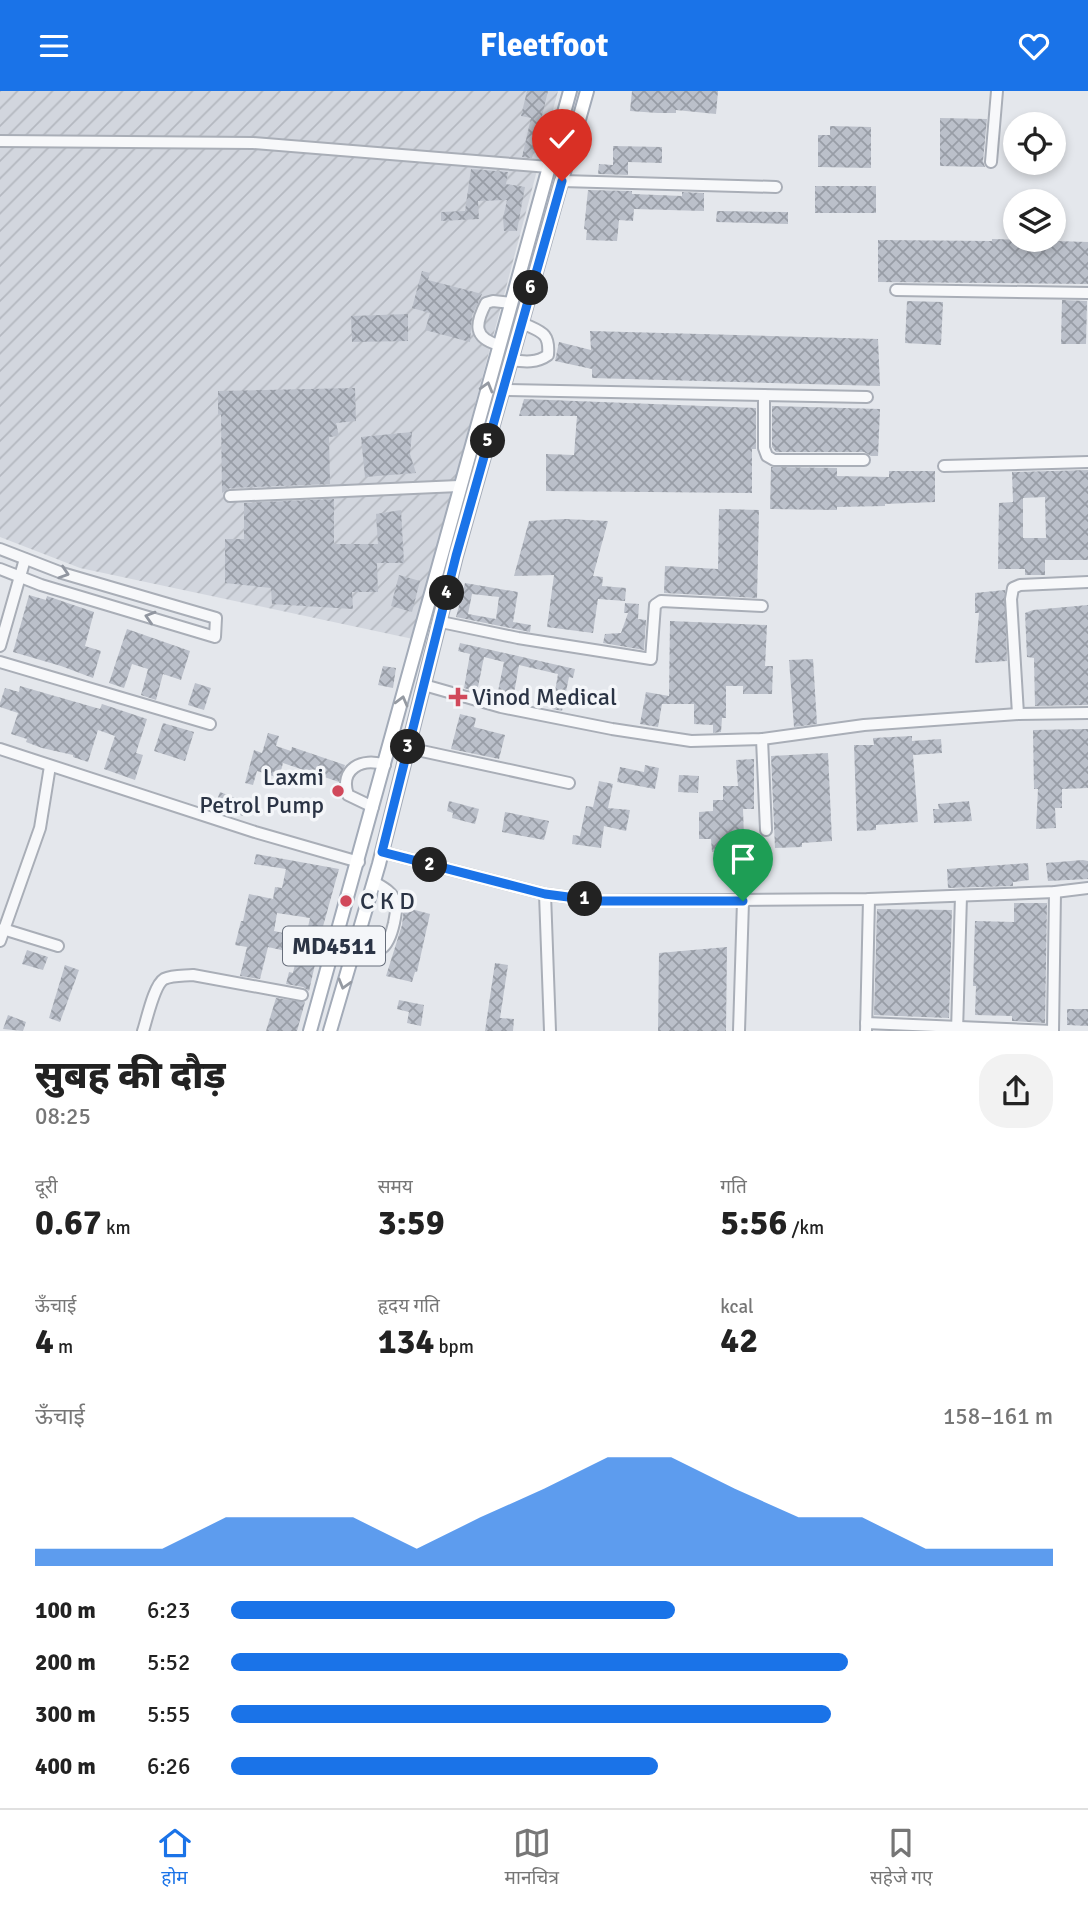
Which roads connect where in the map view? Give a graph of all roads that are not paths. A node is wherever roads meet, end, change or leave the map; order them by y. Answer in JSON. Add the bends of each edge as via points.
{"nodes":[{"id":1,"x":570,"y":91,"type":"edge"},
{"id":2,"x":587,"y":91,"type":"edge"},
{"id":3,"x":997,"y":91,"type":"edge"},
{"id":4,"x":0,"y":141,"type":"edge"},
{"id":5,"x":991,"y":162,"type":"dead end"},
{"id":6,"x":549,"y":167,"type":"junction"},
{"id":7,"x":562,"y":181,"type":"junction"},
{"id":8,"x":776,"y":187,"type":"dead end"},
{"id":9,"x":896,"y":290,"type":"dead end"},
{"id":10,"x":1088,"y":293,"type":"edge"},
{"id":11,"x":511,"y":303,"type":"junction"},
{"id":12,"x":522,"y":323,"type":"junction"},
{"id":13,"x":499,"y":345,"type":"junction"},
{"id":14,"x":511,"y":360,"type":"junction"},
{"id":15,"x":503,"y":390,"type":"junction"},
{"id":16,"x":764,"y":394,"type":"junction"},
{"id":17,"x":867,"y":397,"type":"dead end"},
{"id":18,"x":864,"y":460,"type":"dead end"},
{"id":19,"x":1088,"y":462,"type":"edge"},
{"id":20,"x":944,"y":466,"type":"dead end"},
{"id":21,"x":459,"y":486,"type":"junction"},
{"id":22,"x":230,"y":496,"type":"dead end"},
{"id":23,"x":3,"y":550,"type":"edge"},
{"id":24,"x":26,"y":559,"type":"junction"},
{"id":25,"x":0,"y":570,"type":"edge"},
{"id":26,"x":19,"y":576,"type":"junction"},
{"id":27,"x":1088,"y":582,"type":"edge"},
{"id":28,"x":762,"y":606,"type":"dead end"},
{"id":29,"x":441,"y":622,"type":"junction"},
{"id":30,"x":0,"y":646,"type":"edge"},
{"id":31,"x":0,"y":662,"type":"edge"},
{"id":32,"x":424,"y":685,"type":"junction"},
{"id":33,"x":1088,"y":713,"type":"edge"},
{"id":34,"x":1018,"y":714,"type":"junction"},
{"id":35,"x":209,"y":724,"type":"dead end"},
{"id":36,"x":762,"y":739,"type":"junction"},
{"id":37,"x":408,"y":748,"type":"junction"},
{"id":38,"x":0,"y":749,"type":"edge"},
{"id":39,"x":385,"y":765,"type":"junction"},
{"id":40,"x":50,"y":766,"type":"junction"},
{"id":41,"x":569,"y":783,"type":"dead end"},
{"id":42,"x":373,"y":807,"type":"junction"},
{"id":43,"x":766,"y":830,"type":"dead end"},
{"id":44,"x":382,"y":852,"type":"junction"},
{"id":45,"x":359,"y":862,"type":"junction"},
{"id":46,"x":374,"y":882,"type":"junction"},
{"id":47,"x":1088,"y":888,"type":"edge"},
{"id":48,"x":1055,"y":892,"type":"junction"},
{"id":49,"x":545,"y":894,"type":"junction"},
{"id":50,"x":961,"y":896,"type":"junction"},
{"id":51,"x":869,"y":899,"type":"junction"},
{"id":52,"x":743,"y":901,"type":"junction"},
{"id":53,"x":3,"y":929,"type":"junction"},
{"id":54,"x":0,"y":941,"type":"edge"},
{"id":55,"x":58,"y":946,"type":"dead end"},
{"id":56,"x":354,"y":950,"type":"junction"},
{"id":57,"x":302,"y":995,"type":"dead end"},
{"id":58,"x":866,"y":1027,"type":"edge"},
{"id":59,"x":957,"y":1029,"type":"edge"},
{"id":60,"x":142,"y":1031,"type":"edge"},
{"id":61,"x":310,"y":1031,"type":"edge"},
{"id":62,"x":330,"y":1031,"type":"edge"},
{"id":63,"x":550,"y":1031,"type":"edge"},
{"id":64,"x":739,"y":1031,"type":"edge"},
{"id":65,"x":1053,"y":1031,"type":"edge"}],
"edges":[{"from":1,"to":6,"type":"main road","number":"MD4511"},
{"from":2,"to":7,"type":"main road","number":"MD4511"},
{"from":3,"to":5,"type":"street"},
{"from":4,"to":6,"type":"street","via":[[253,143]]},
{"from":6,"to":11,"type":"main road","number":"MD4511"},
{"from":7,"to":8,"type":"street"},
{"from":7,"to":12,"type":"main road","number":"MD4511"},
{"from":9,"to":10,"type":"street"},
{"from":11,"to":13,"type":"main road","number":"MD4511"},
{"from":11,"to":13,"type":"street","via":[[493,300],[482,311],[480,335]]},
{"from":12,"to":14,"type":"main road","number":"MD4511"},
{"from":12,"to":14,"type":"street","via":[[545,335],[548,355],[541,360]]},
{"from":21,"to":13,"type":"main road","number":"MD4511","one_way":true},
{"from":14,"to":15,"type":"main road","number":"MD4511"},
{"from":15,"to":16,"type":"street"},
{"from":15,"to":29,"type":"main road","number":"MD4511"},
{"from":16,"to":17,"type":"street"},
{"from":16,"to":18,"type":"street","via":[[767,456],[774,460]]},
{"from":19,"to":20,"type":"street"},
{"from":21,"to":22,"type":"street"},
{"from":39,"to":21,"type":"main road","number":"MD4511","one_way":true},
{"from":23,"to":24,"type":"street"},
{"from":23,"to":25,"type":"street"},
{"from":24,"to":26,"type":"street"},
{"from":24,"to":26,"type":"street","one_way":true,"via":[[216,618],[215,637]]},
{"from":25,"to":26,"type":"street"},
{"from":26,"to":30,"type":"street"},
{"from":27,"to":34,"type":"street","via":[[1013,588]]},
{"from":28,"to":29,"type":"street","via":[[661,601],[655,605],[651,659]]},
{"from":29,"to":32,"type":"main road","number":"MD4511"},
{"from":31,"to":35,"type":"street"},
{"from":32,"to":36,"type":"street","via":[[501,707],[665,738]]},
{"from":32,"to":37,"type":"main road","number":"MD4511"},
{"from":33,"to":34,"type":"street"},
{"from":34,"to":36,"type":"street"},
{"from":36,"to":43,"type":"street"},
{"from":37,"to":41,"type":"street"},
{"from":37,"to":44,"type":"main road","number":"MD4511"},
{"from":38,"to":40,"type":"street"},
{"from":39,"to":42,"type":"main road","number":"MD4511"},
{"from":39,"to":42,"type":"street","via":[[360,762],[348,777],[348,795]]},
{"from":40,"to":45,"type":"street"},
{"from":40,"to":53,"type":"street","via":[[40,828]]},
{"from":42,"to":45,"type":"main road","number":"MD4511"},
{"from":44,"to":46,"type":"main road","number":"MD4511"},
{"from":44,"to":49,"type":"street"},
{"from":45,"to":61,"type":"main road","number":"MD4511"},
{"from":46,"to":56,"type":"main road","number":"MD4511"},
{"from":46,"to":56,"type":"street","via":[[395,900],[389,941],[370,953]]},
{"from":47,"to":48,"type":"street"},
{"from":48,"to":50,"type":"street"},
{"from":48,"to":65,"type":"street"},
{"from":49,"to":52,"type":"street","via":[[599,901]]},
{"from":49,"to":63,"type":"street"},
{"from":50,"to":51,"type":"street"},
{"from":50,"to":59,"type":"street"},
{"from":51,"to":52,"type":"street"},
{"from":51,"to":58,"type":"street"},
{"from":52,"to":64,"type":"street"},
{"from":53,"to":54,"type":"street"},
{"from":53,"to":55,"type":"street"},
{"from":56,"to":62,"type":"main road","number":"MD4511","one_way":true},
{"from":57,"to":60,"type":"street","via":[[193,975],[175,976],[158,985]]},
{"from":58,"to":59,"type":"street"},
{"from":59,"to":65,"type":"street"}]}
